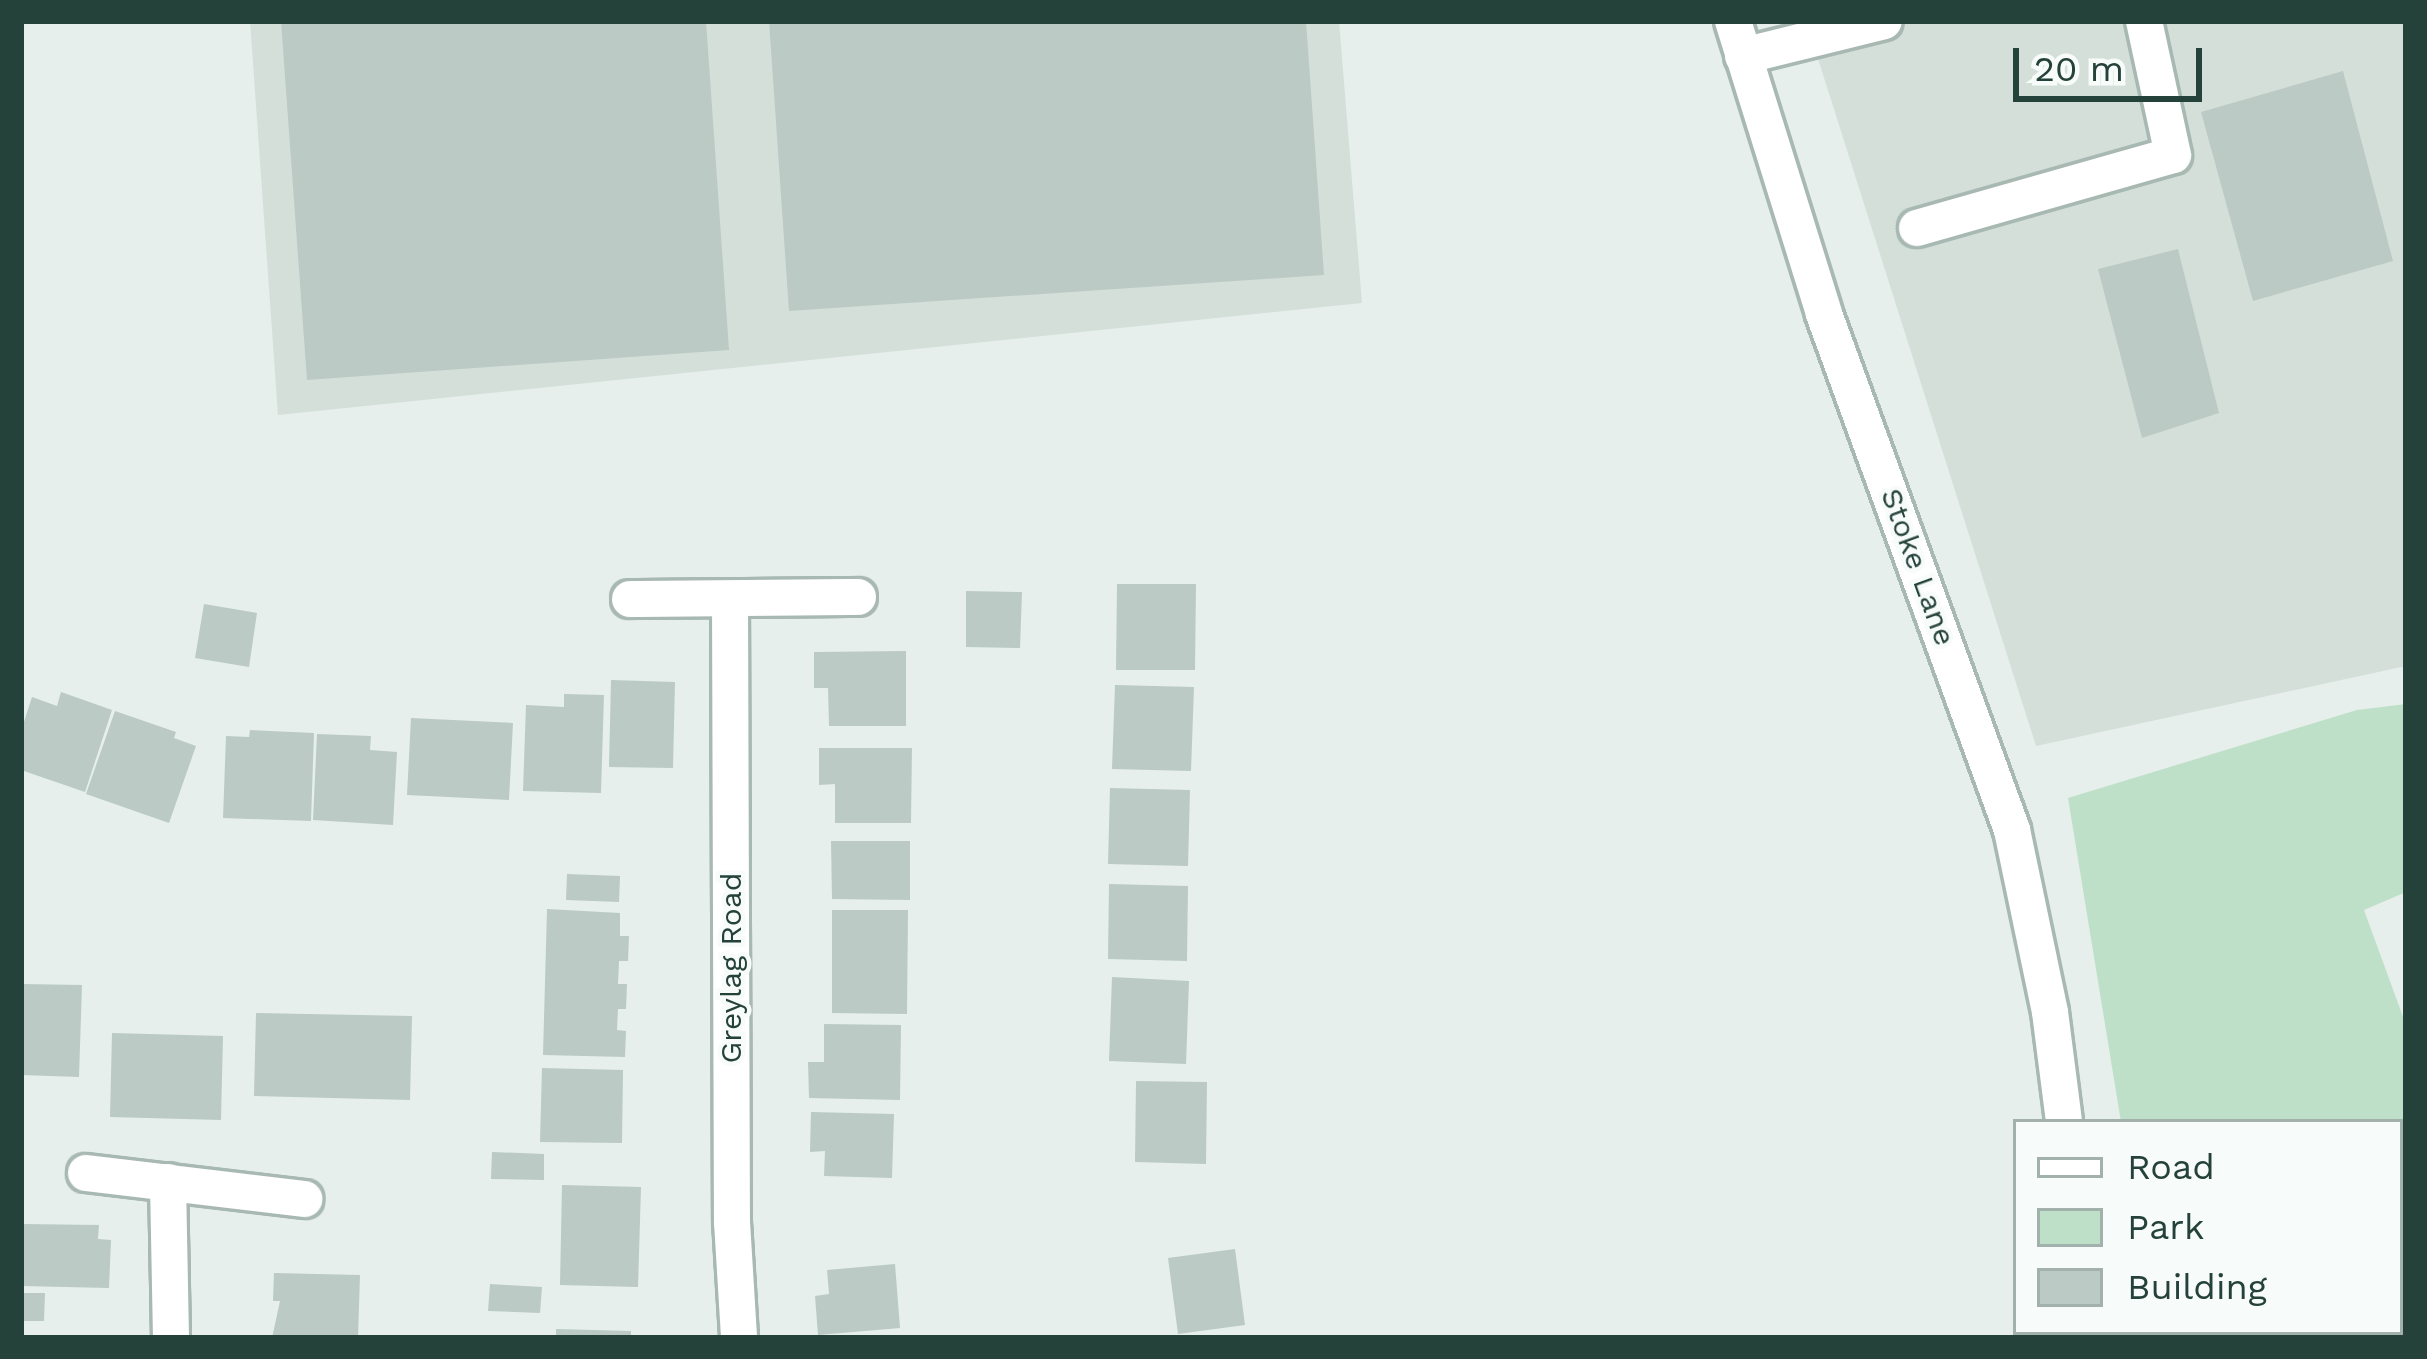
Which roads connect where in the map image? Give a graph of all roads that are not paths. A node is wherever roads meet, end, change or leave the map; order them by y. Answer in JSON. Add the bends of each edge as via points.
{"nodes":[{"id":1,"x":1884,"y":21,"type":"edge"},
{"id":2,"x":2144,"y":21,"type":"edge"},
{"id":3,"x":1738,"y":38,"type":"edge"},
{"id":4,"x":1917,"y":228,"type":"dead end"},
{"id":5,"x":858,"y":597,"type":"dead end"},
{"id":6,"x":630,"y":599,"type":"dead end"},
{"id":7,"x":730,"y":599,"type":"junction"},
{"id":8,"x":2064,"y":1119,"type":"edge"},
{"id":9,"x":86,"y":1173,"type":"dead end"},
{"id":10,"x":168,"y":1182,"type":"junction"},
{"id":11,"x":304,"y":1199,"type":"dead end"},
{"id":12,"x":171,"y":1338,"type":"edge"},
{"id":13,"x":739,"y":1338,"type":"edge"}],
"edges":[{"from":1,"to":3,"type":"street"},
{"from":2,"to":4,"type":"street","via":[[2173,155]]},
{"from":3,"to":8,"type":"street","name":"Stoke Lane","via":[[1824,314],[2012,830]]},
{"from":5,"to":7,"type":"street"},
{"from":6,"to":7,"type":"street"},
{"from":7,"to":13,"type":"street","name":"Greylag Road"},
{"from":9,"to":10,"type":"street"},
{"from":10,"to":11,"type":"street"},
{"from":10,"to":12,"type":"street"}]}
